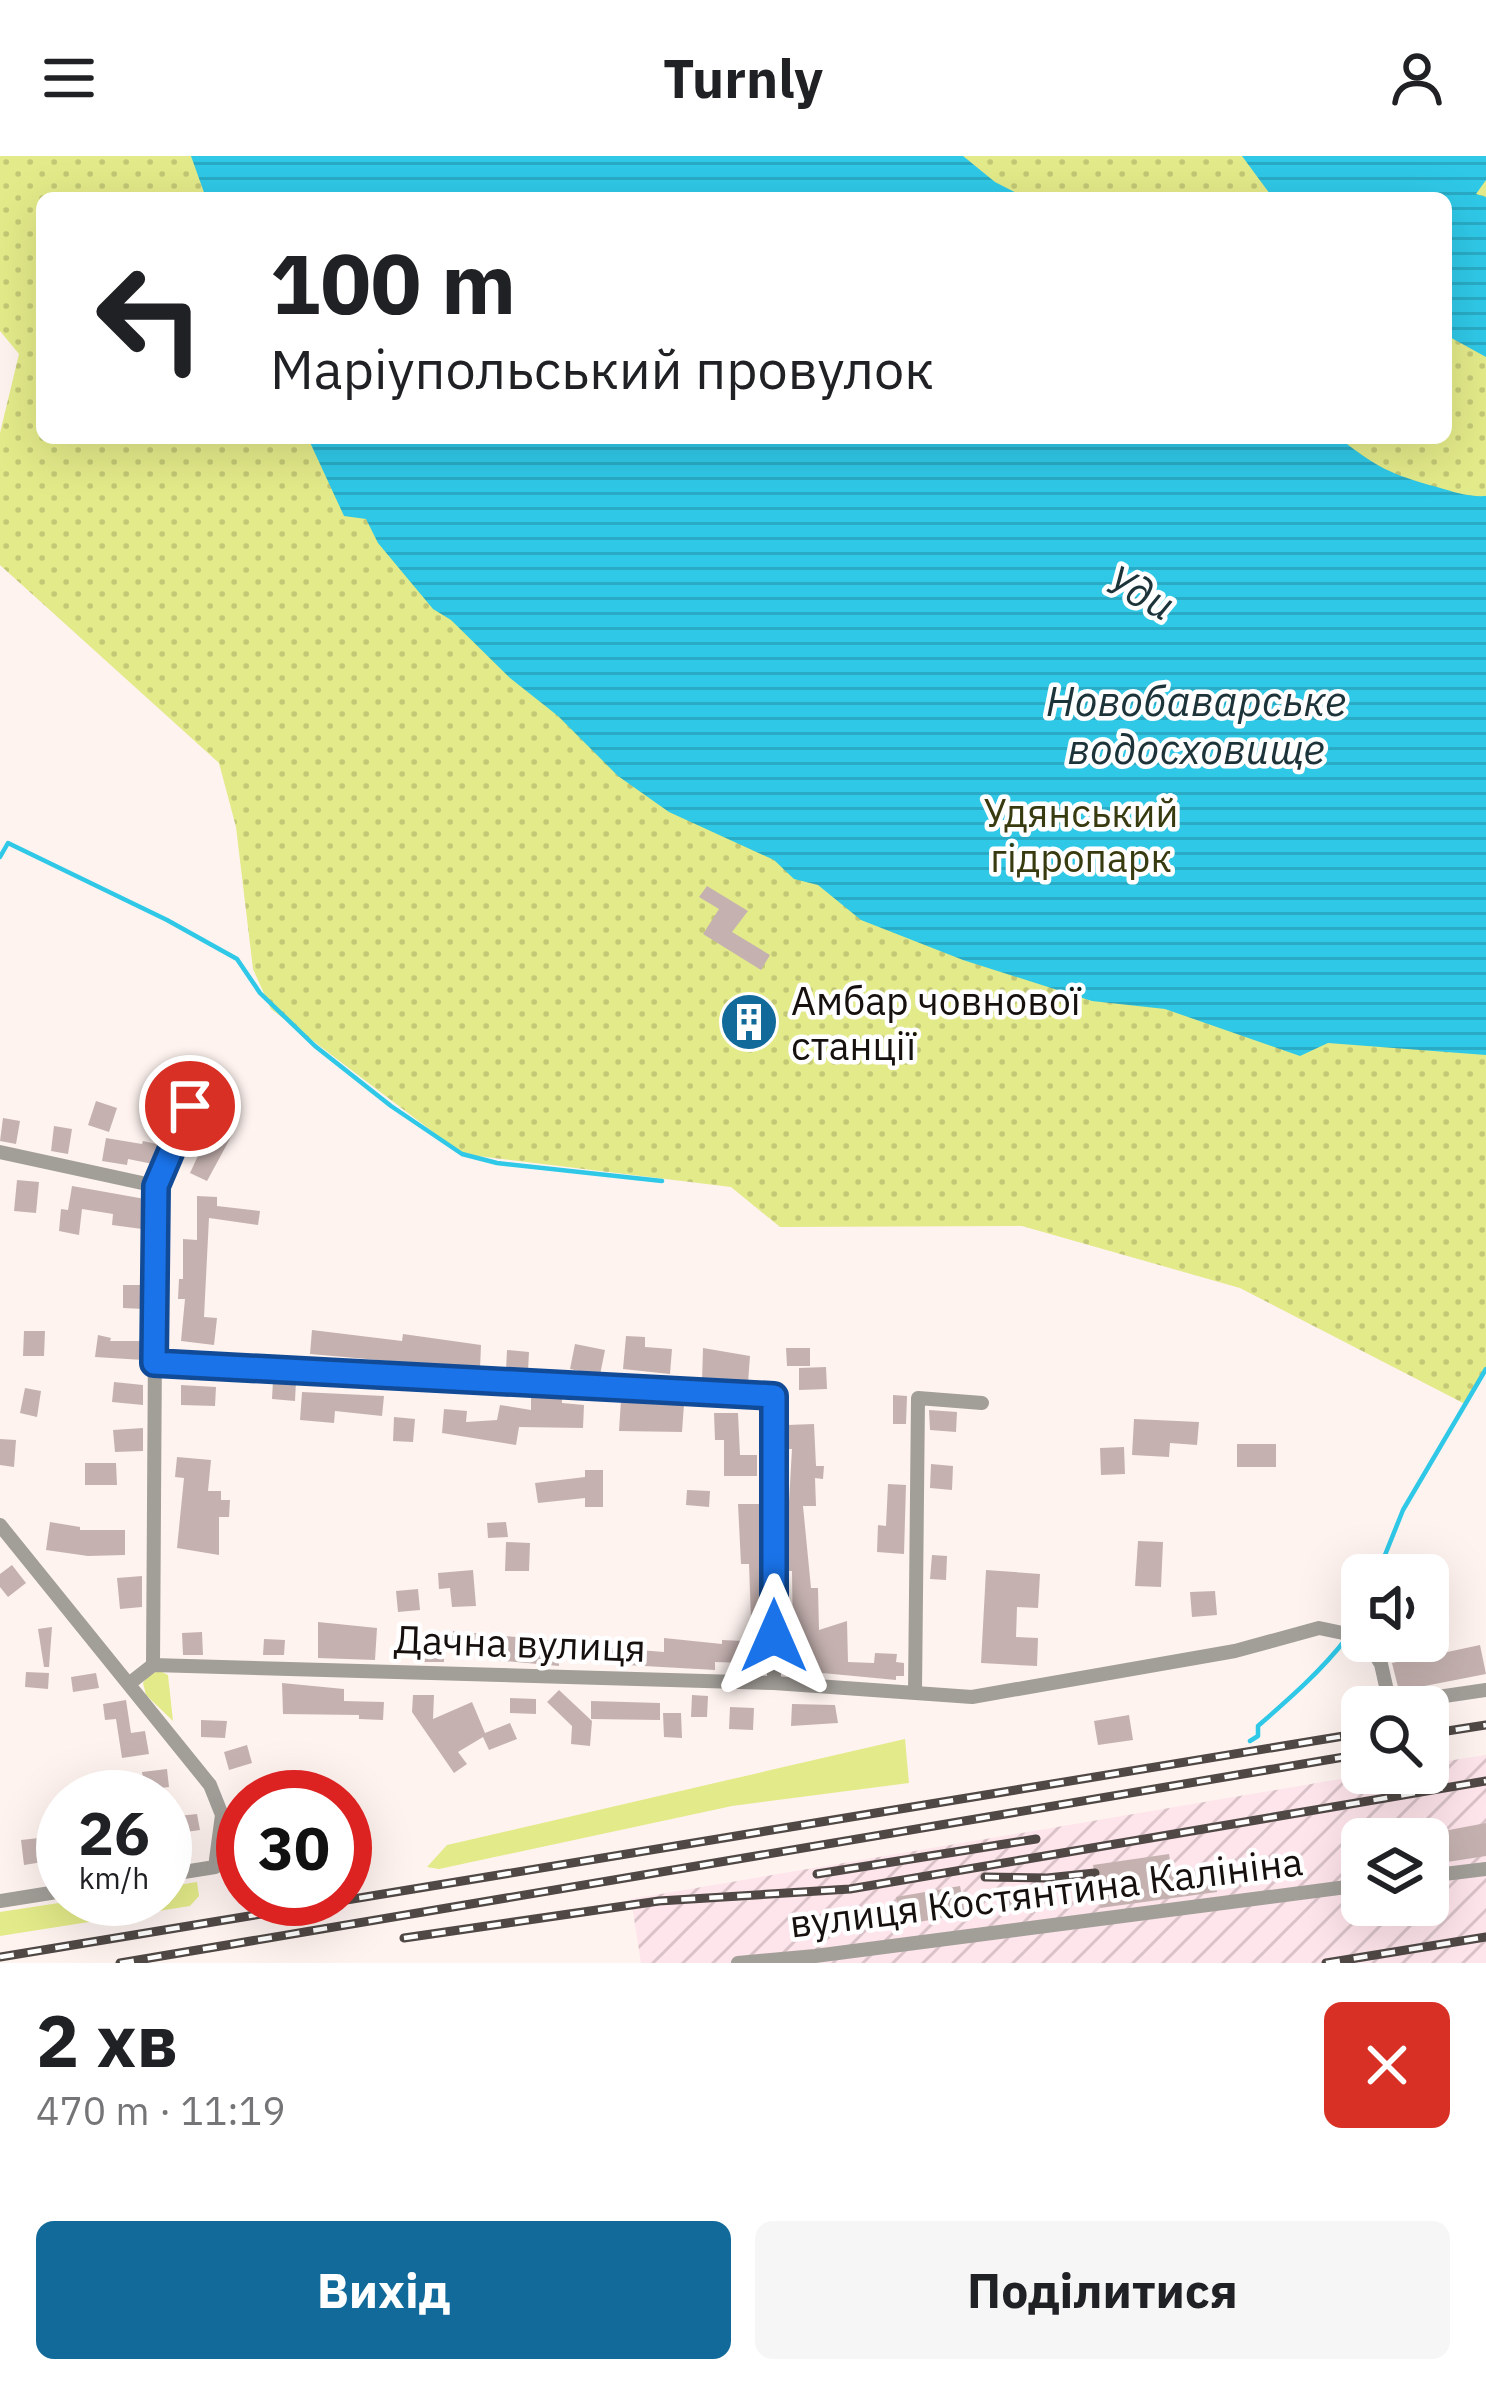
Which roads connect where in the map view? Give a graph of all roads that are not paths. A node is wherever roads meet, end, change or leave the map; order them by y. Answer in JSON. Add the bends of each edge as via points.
{"nodes":[{"id":1,"x":190,"y":1106,"type":"dead end"},
{"id":2,"x":0,"y":1152,"type":"edge"},
{"id":3,"x":156,"y":1186,"type":"junction"},
{"id":4,"x":154,"y":1363,"type":"junction"},
{"id":5,"x":982,"y":1403,"type":"dead end"},
{"id":6,"x":0,"y":1525,"type":"edge"},
{"id":7,"x":1341,"y":1632,"type":"edge"},
{"id":8,"x":1380,"y":1662,"type":"edge"},
{"id":9,"x":153,"y":1665,"type":"junction"},
{"id":10,"x":130,"y":1683,"type":"junction"},
{"id":11,"x":774,"y":1684,"type":"junction"},
{"id":12,"x":1486,"y":1690,"type":"edge"},
{"id":13,"x":915,"y":1693,"type":"junction"},
{"id":14,"x":1486,"y":1869,"type":"edge"},
{"id":15,"x":192,"y":1871,"type":"edge"},
{"id":16,"x":1449,"y":1873,"type":"edge"},
{"id":17,"x":1341,"y":1888,"type":"edge"},
{"id":18,"x":36,"y":1895,"type":"edge"},
{"id":19,"x":0,"y":1901,"type":"edge"},
{"id":20,"x":738,"y":1963,"type":"edge"}],
"edges":[{"from":1,"to":3,"type":"street"},
{"from":2,"to":3,"type":"street"},
{"from":3,"to":4,"type":"street"},
{"from":4,"to":9,"type":"street"},
{"from":4,"to":11,"type":"street","via":[[774,1396]]},
{"from":5,"to":13,"type":"street","via":[[918,1398]]},
{"from":6,"to":10,"type":"street"},
{"from":7,"to":13,"type":"street","name":"Дачна вулиця","via":[[1318,1628],[1235,1651],[972,1697]]},
{"from":8,"to":12,"type":"street","via":[[1390,1704]]},
{"from":9,"to":10,"type":"street"},
{"from":9,"to":11,"type":"street","name":"Дачна вулиця"},
{"from":10,"to":15,"type":"street","via":[[210,1785],[222,1815],[215,1867]]},
{"from":11,"to":13,"type":"street","name":"Дачна вулиця"},
{"from":14,"to":16,"type":"street"},
{"from":17,"to":20,"type":"street","name":"вулиця Костянтина Калініна"},
{"from":18,"to":19,"type":"street"}]}
